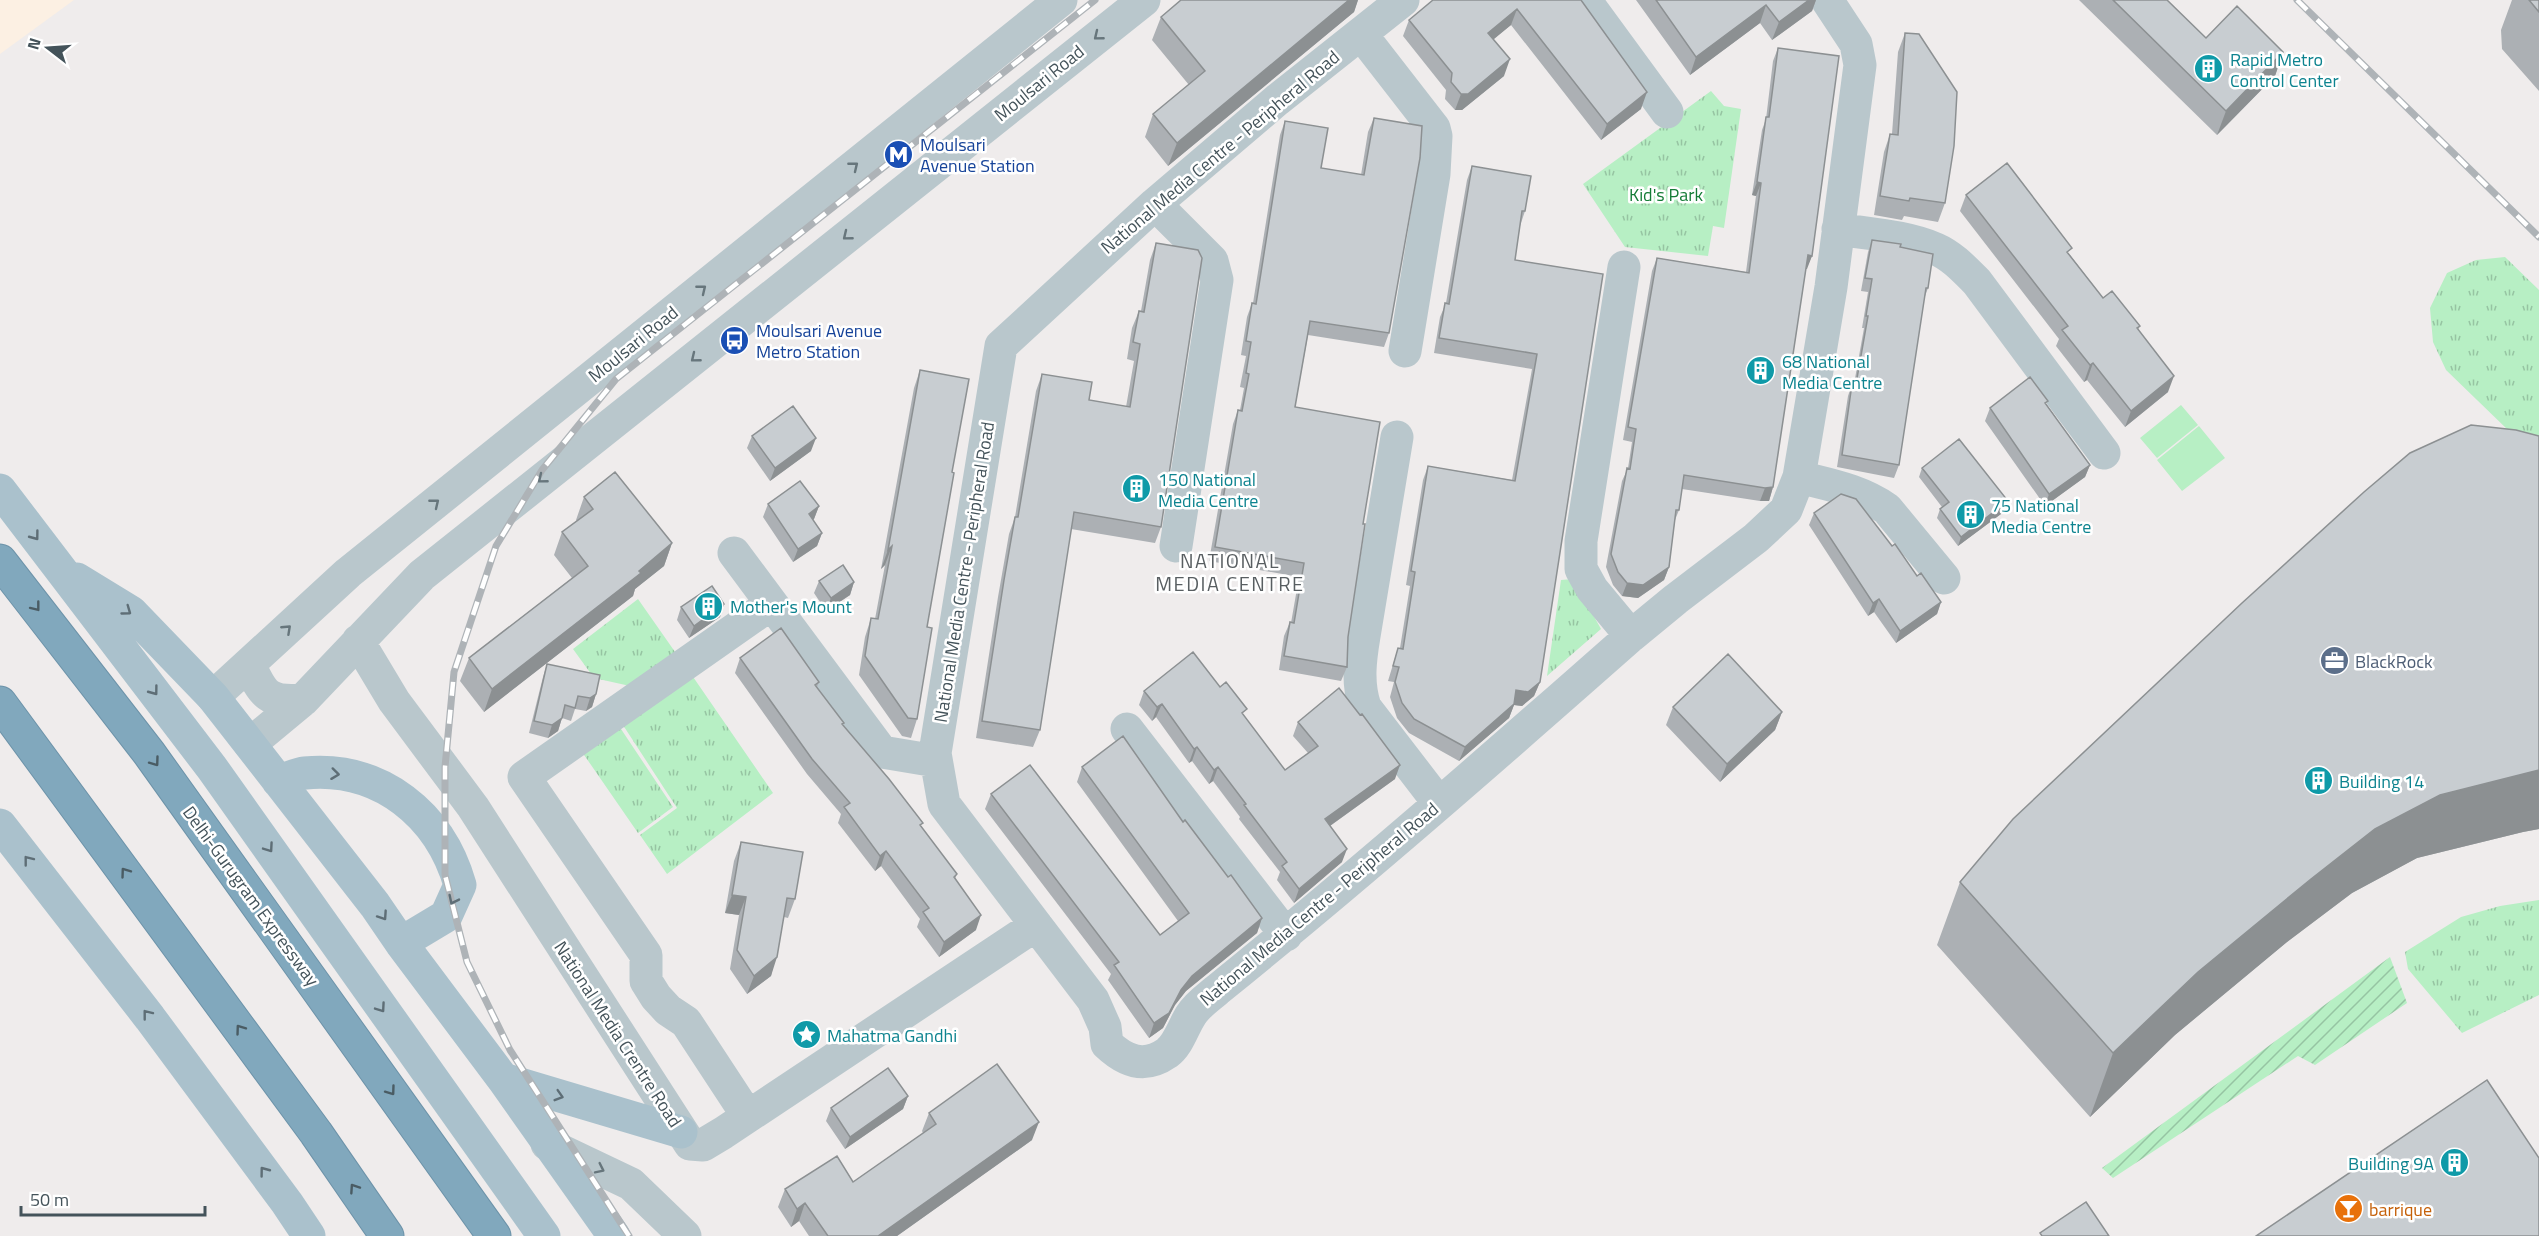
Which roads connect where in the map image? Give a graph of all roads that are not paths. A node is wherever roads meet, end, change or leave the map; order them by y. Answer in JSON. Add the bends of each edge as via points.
{"nodes":[{"id":1,"x":1061,"y":0,"type":"edge"},
{"id":2,"x":1144,"y":0,"type":"edge"},
{"id":3,"x":1403,"y":0,"type":"edge"},
{"id":4,"x":1585,"y":0,"type":"edge"},
{"id":5,"x":1827,"y":0,"type":"edge"},
{"id":6,"x":1361,"y":34,"type":"junction"},
{"id":7,"x":1667,"y":111,"type":"dead end"},
{"id":8,"x":1155,"y":204,"type":"junction"},
{"id":9,"x":1838,"y":229,"type":"junction"},
{"id":10,"x":1624,"y":267,"type":"dead end"},
{"id":11,"x":1405,"y":351,"type":"dead end"},
{"id":12,"x":1397,"y":437,"type":"dead end"},
{"id":13,"x":2104,"y":453,"type":"dead end"},
{"id":14,"x":1799,"y":477,"type":"junction"},
{"id":15,"x":0,"y":490,"type":"edge"},
{"id":16,"x":1176,"y":546,"type":"dead end"},
{"id":17,"x":734,"y":553,"type":"dead end"},
{"id":18,"x":0,"y":561,"type":"edge"},
{"id":19,"x":60,"y":569,"type":"junction"},
{"id":20,"x":1944,"y":578,"type":"dead end"},
{"id":21,"x":771,"y":604,"type":"junction"},
{"id":22,"x":1631,"y":636,"type":"junction"},
{"id":23,"x":358,"y":641,"type":"junction"},
{"id":24,"x":249,"y":664,"type":"junction"},
{"id":25,"x":213,"y":698,"type":"junction"},
{"id":26,"x":303,"y":700,"type":"junction"},
{"id":27,"x":0,"y":703,"type":"edge"},
{"id":28,"x":1127,"y":729,"type":"dead end"},
{"id":29,"x":250,"y":744,"type":"junction"},
{"id":30,"x":936,"y":761,"type":"junction"},
{"id":31,"x":278,"y":781,"type":"junction"},
{"id":32,"x":1438,"y":802,"type":"junction"},
{"id":33,"x":0,"y":825,"type":"edge"},
{"id":34,"x":1036,"y":924,"type":"junction"},
{"id":35,"x":1286,"y":935,"type":"junction"},
{"id":36,"x":401,"y":944,"type":"junction"},
{"id":37,"x":503,"y":1079,"type":"junction"},
{"id":38,"x":747,"y":1115,"type":"junction"},
{"id":39,"x":681,"y":1132,"type":"junction"},
{"id":40,"x":547,"y":1144,"type":"junction"},
{"id":41,"x":287,"y":1203,"type":"junction"},
{"id":42,"x":298,"y":1236,"type":"edge"},
{"id":43,"x":309,"y":1236,"type":"edge"},
{"id":44,"x":387,"y":1236,"type":"edge"},
{"id":45,"x":494,"y":1236,"type":"edge"},
{"id":46,"x":544,"y":1236,"type":"edge"},
{"id":47,"x":614,"y":1236,"type":"edge"},
{"id":48,"x":685,"y":1236,"type":"edge"}],
"edges":[{"from":24,"to":1,"type":"street","name":"Moulsari Road","one_way":true,"via":[[348,573]]},
{"from":2,"to":23,"type":"street","name":"Moulsari Road","one_way":true,"via":[[422,575]]},
{"from":3,"to":6,"type":"street","name":"National Media Centre - Peripheral Road"},
{"from":4,"to":7,"type":"street"},
{"from":5,"to":9,"type":"street","name":"National Media Centre - Peripheral Road","via":[[1856,44],[1860,65]]},
{"from":6,"to":8,"type":"street","name":"National Media Centre - Peripheral Road"},
{"from":6,"to":11,"type":"street","via":[[1434,128],[1436,136],[1434,174]]},
{"from":8,"to":16,"type":"street","via":[[1212,261],[1217,280]]},
{"from":8,"to":30,"type":"street","name":"National Media Centre - Peripheral Road","via":[[1001,346]]},
{"from":9,"to":13,"type":"street","via":[[1916,242],[1956,261],[1977,282]]},
{"from":9,"to":14,"type":"street","name":"National Media Centre - Peripheral Road"},
{"from":10,"to":22,"type":"street","via":[[1581,541],[1581,569],[1592,589]]},
{"from":12,"to":32,"type":"street","via":[[1364,636],[1360,692],[1365,707]]},
{"from":14,"to":20,"type":"street","via":[[1869,497],[1887,509]]},
{"from":14,"to":22,"type":"street","name":"National Media Centre - Peripheral Road","via":[[1786,510],[1764,531]]},
{"from":15,"to":19,"type":"main road","one_way":true},
{"from":17,"to":21,"type":"street"},
{"from":18,"to":45,"type":"highway","name":"Delhi-Gurugram Expressway","one_way":true,"via":[[149,753]]},
{"from":19,"to":25,"type":"main road","one_way":true,"via":[[131,612]]},
{"from":19,"to":46,"type":"main road","one_way":true,"via":[[212,768]]},
{"from":21,"to":30,"type":"street","via":[[882,752]]},
{"from":21,"to":38,"type":"street","via":[[524,777],[646,955],[646,981],[656,997],[686,1022]]},
{"from":22,"to":32,"type":"street","name":"National Media Centre - Peripheral Road"},
{"from":23,"to":26,"type":"street","name":"Moulsari Road"},
{"from":23,"to":39,"type":"street","name":"National Media Crentre Road","via":[[394,700],[473,807]]},
{"from":24,"to":25,"type":"street","name":"Moulsari Road"},
{"from":24,"to":26,"type":"street","via":[[269,696],[281,702]]},
{"from":25,"to":29,"type":"main road"},
{"from":26,"to":29,"type":"street","name":"Moulsari Road"},
{"from":44,"to":27,"type":"highway","one_way":true,"via":[[316,1132]]},
{"from":28,"to":35,"type":"street"},
{"from":29,"to":31,"type":"main road"},
{"from":30,"to":34,"type":"street","name":"National Media Centre - Peripheral Road","via":[[945,804]]},
{"from":31,"to":36,"type":"main road","one_way":true,"via":[[375,904]]},
{"from":31,"to":36,"type":"main road","one_way":true,"via":[[303,773],[350,776],[385,789],[414,807],[434,828],[453,860],[460,885],[446,915]]},
{"from":32,"to":35,"type":"street","name":"National Media Centre - Peripheral Road"},
{"from":41,"to":33,"type":"main road","one_way":true},
{"from":34,"to":35,"type":"street","name":"National Media Centre - Peripheral Road","via":[[1093,1000],[1105,1027],[1107,1044],[1121,1057],[1142,1063],[1167,1052],[1182,1034],[1191,1014]]},
{"from":34,"to":38,"type":"street","name":"National Media Crentre Road"},
{"from":36,"to":37,"type":"main road"},
{"from":37,"to":39,"type":"main road","one_way":true},
{"from":37,"to":40,"type":"main road"},
{"from":38,"to":39,"type":"street","name":"National Media Crentre Road","via":[[703,1145],[690,1144]]},
{"from":40,"to":47,"type":"main road"},
{"from":40,"to":48,"type":"street","one_way":true,"via":[[631,1184]]},
{"from":41,"to":42,"type":"main road"},
{"from":41,"to":43,"type":"main road"}]}
